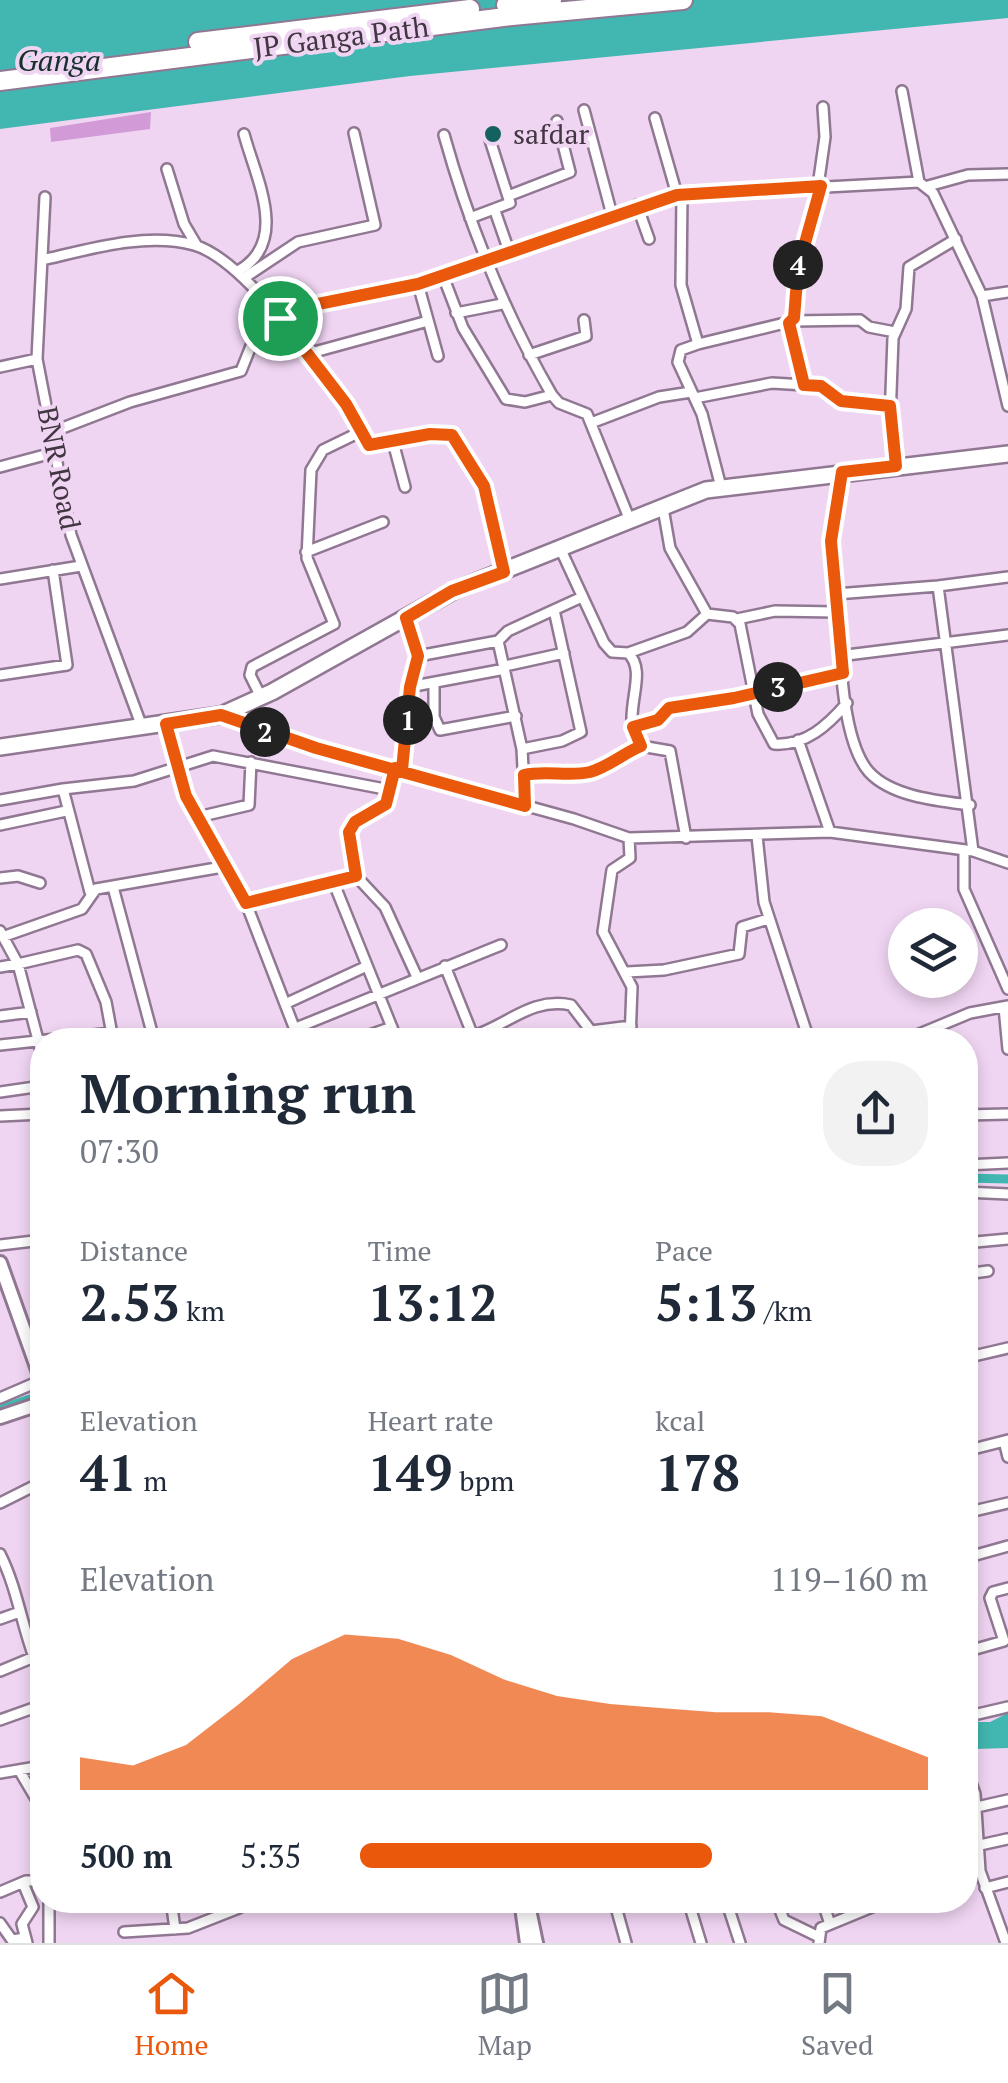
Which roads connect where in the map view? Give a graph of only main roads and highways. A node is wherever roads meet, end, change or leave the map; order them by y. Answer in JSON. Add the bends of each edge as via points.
{"nodes":[{"id":1,"x":552,"y":0,"type":"edge"},
{"id":2,"x":683,"y":0,"type":"edge"},
{"id":3,"x":0,"y":72,"type":"edge"},
{"id":4,"x":0,"y":81,"type":"edge"},
{"id":5,"x":1008,"y":454,"type":"edge"},
{"id":6,"x":2,"y":742,"type":"edge"},
{"id":7,"x":0,"y":1262,"type":"edge"},
{"id":8,"x":30,"y":1346,"type":"edge"},
{"id":9,"x":30,"y":1407,"type":"edge"},
{"id":10,"x":0,"y":1417,"type":"edge"},
{"id":11,"x":525,"y":1913,"type":"edge"},
{"id":12,"x":528,"y":1913,"type":"edge"},
{"id":13,"x":527,"y":1943,"type":"edge"},
{"id":14,"x":536,"y":1943,"type":"edge"}],
"edges":[{"from":1,"to":3,"type":"highway","name":"JP Ganga Path"},
{"from":2,"to":4,"type":"highway","name":"JP Ganga Path"},
{"from":5,"to":6,"type":"main road","via":[[720,487],[452,591],[221,715]]},
{"from":7,"to":8,"type":"main road"},
{"from":9,"to":10,"type":"main road"},
{"from":11,"to":13,"type":"main road"},
{"from":12,"to":14,"type":"main road"}]}
